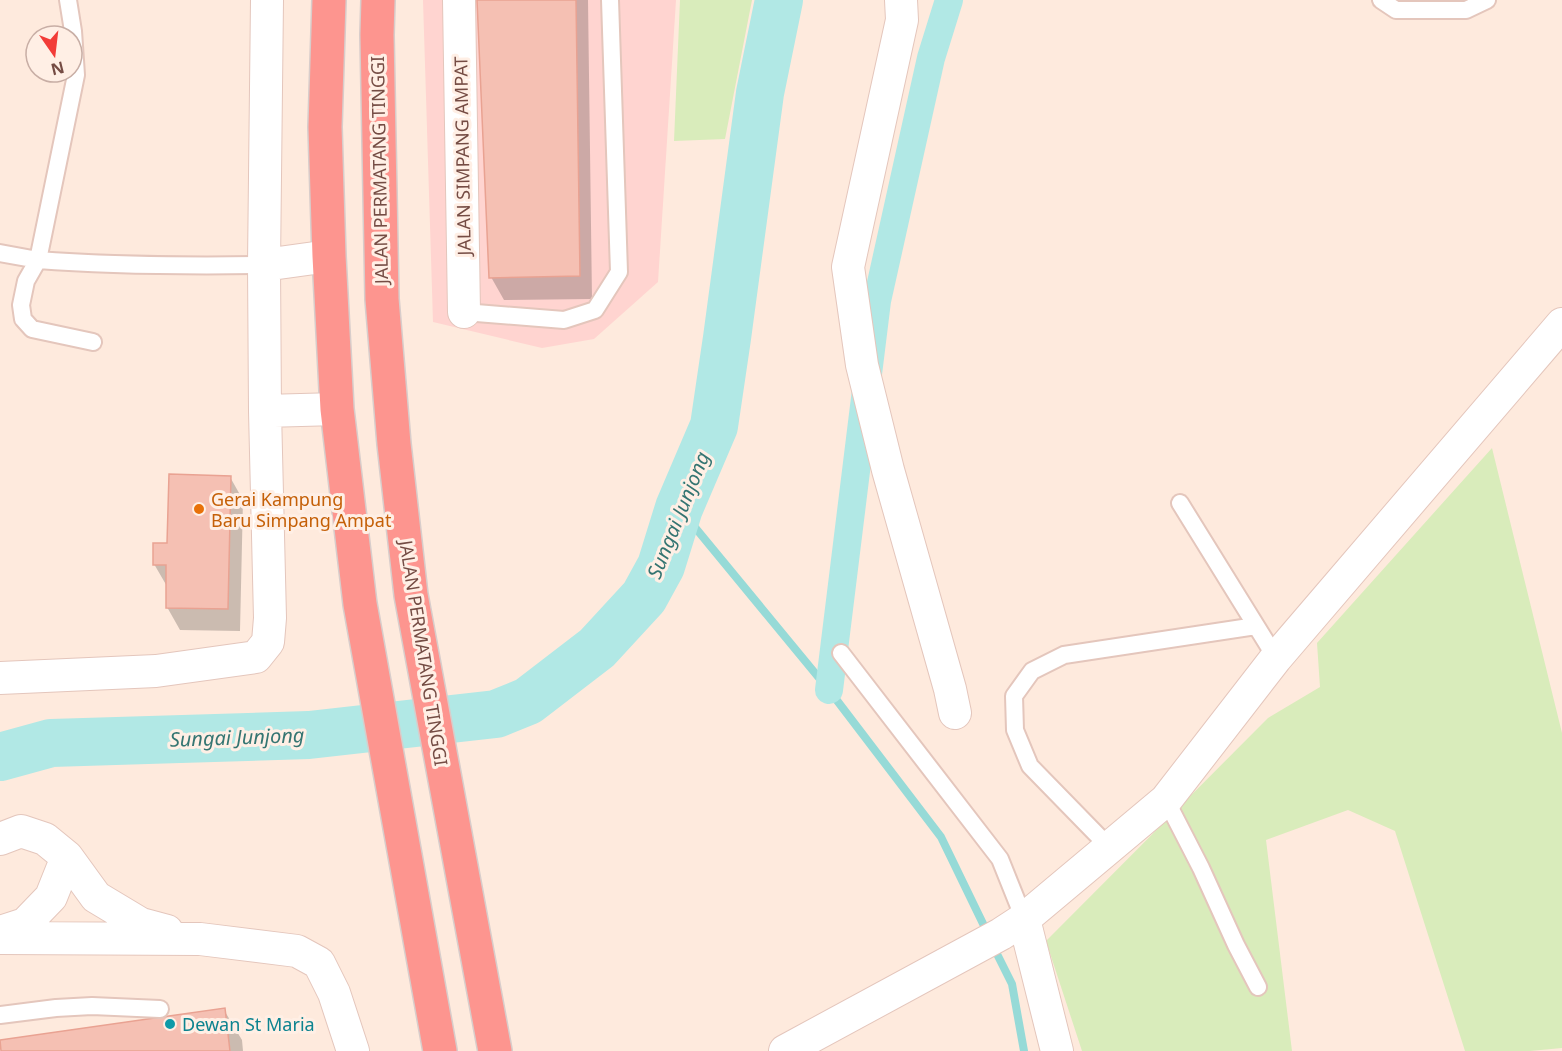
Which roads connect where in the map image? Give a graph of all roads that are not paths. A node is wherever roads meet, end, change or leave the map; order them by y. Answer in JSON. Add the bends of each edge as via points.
{"nodes":[{"id":1,"x":68,"y":0,"type":"edge"},
{"id":2,"x":267,"y":0,"type":"edge"},
{"id":3,"x":329,"y":0,"type":"edge"},
{"id":4,"x":378,"y":0,"type":"edge"},
{"id":5,"x":459,"y":0,"type":"edge"},
{"id":6,"x":610,"y":0,"type":"edge"},
{"id":7,"x":901,"y":0,"type":"edge"},
{"id":8,"x":1381,"y":0,"type":"edge"},
{"id":9,"x":1487,"y":0,"type":"edge"},
{"id":10,"x":0,"y":253,"type":"edge"},
{"id":11,"x":329,"y":256,"type":"junction"},
{"id":12,"x":38,"y":260,"type":"junction"},
{"id":13,"x":264,"y":265,"type":"junction"},
{"id":14,"x":464,"y":312,"type":"joint"},
{"id":15,"x":1562,"y":324,"type":"edge"},
{"id":16,"x":93,"y":342,"type":"dead end"},
{"id":17,"x":337,"y":409,"type":"junction"},
{"id":18,"x":265,"y":411,"type":"junction"},
{"id":19,"x":1180,"y":503,"type":"dead end"},
{"id":20,"x":1256,"y":626,"type":"junction"},
{"id":21,"x":841,"y":653,"type":"dead end"},
{"id":22,"x":1276,"y":658,"type":"junction"},
{"id":23,"x":0,"y":678,"type":"edge"},
{"id":24,"x":955,"y":713,"type":"dead end"},
{"id":25,"x":1166,"y":800,"type":"junction"},
{"id":26,"x":0,"y":839,"type":"edge"},
{"id":27,"x":1110,"y":848,"type":"junction"},
{"id":28,"x":67,"y":857,"type":"junction"},
{"id":29,"x":1013,"y":927,"type":"junction"},
{"id":30,"x":0,"y":932,"type":"edge"},
{"id":31,"x":0,"y":938,"type":"edge"},
{"id":32,"x":70,"y":938,"type":"junction"},
{"id":33,"x":200,"y":939,"type":"junction"},
{"id":34,"x":1258,"y":987,"type":"dead end"},
{"id":35,"x":160,"y":1009,"type":"dead end"},
{"id":36,"x":0,"y":1015,"type":"edge"},
{"id":37,"x":353,"y":1051,"type":"edge"},
{"id":38,"x":440,"y":1051,"type":"edge"},
{"id":39,"x":495,"y":1051,"type":"edge"},
{"id":40,"x":785,"y":1051,"type":"edge"},
{"id":41,"x":1057,"y":1051,"type":"edge"}],
"edges":[{"from":1,"to":12,"type":"lane","via":[[76,75]]},
{"from":2,"to":13,"type":"street"},
{"from":3,"to":11,"type":"highway","via":[[325,127]]},
{"from":4,"to":39,"type":"highway","name":"JALAN PERMATANG TINGGI","via":[[382,299],[394,444],[411,595]]},
{"from":5,"to":14,"type":"street","name":"JALAN SIMPANG AMPAT"},
{"from":6,"to":14,"type":"lane","via":[[619,272],[595,310],[564,320]]},
{"from":7,"to":24,"type":"street","via":[[902,20],[848,267],[862,365]]},
{"from":8,"to":9,"type":"lane","via":[[1396,10],[1466,10]]},
{"from":10,"to":12,"type":"lane"},
{"from":11,"to":13,"type":"street"},
{"from":11,"to":17,"type":"highway"},
{"from":12,"to":13,"type":"lane","via":[[155,266]]},
{"from":12,"to":16,"type":"lane","via":[[26,281],[21,305],[23,319],[32,329]]},
{"from":13,"to":18,"type":"street"},
{"from":15,"to":22,"type":"street"},
{"from":17,"to":18,"type":"street"},
{"from":17,"to":38,"type":"highway","via":[[360,604]]},
{"from":18,"to":23,"type":"street","via":[[270,618],[268,642],[256,657],[156,671]]},
{"from":19,"to":20,"type":"lane"},
{"from":20,"to":22,"type":"lane"},
{"from":20,"to":27,"type":"lane","via":[[1064,655],[1032,671],[1014,696],[1016,730],[1030,766]]},
{"from":21,"to":29,"type":"lane","via":[[1000,859]]},
{"from":22,"to":25,"type":"street"},
{"from":25,"to":27,"type":"street"},
{"from":25,"to":34,"type":"lane"},
{"from":26,"to":28,"type":"street","via":[[21,831],[45,839]]},
{"from":27,"to":29,"type":"street"},
{"from":28,"to":30,"type":"street","via":[[51,897],[25,924]]},
{"from":28,"to":32,"type":"street"},
{"from":28,"to":33,"type":"street","via":[[96,897],[141,924]]},
{"from":29,"to":40,"type":"street"},
{"from":29,"to":41,"type":"street"},
{"from":31,"to":32,"type":"street"},
{"from":32,"to":33,"type":"street"},
{"from":33,"to":37,"type":"street","via":[[297,951],[319,963],[334,993]]},
{"from":35,"to":36,"type":"lane","via":[[92,1006]]}]}
